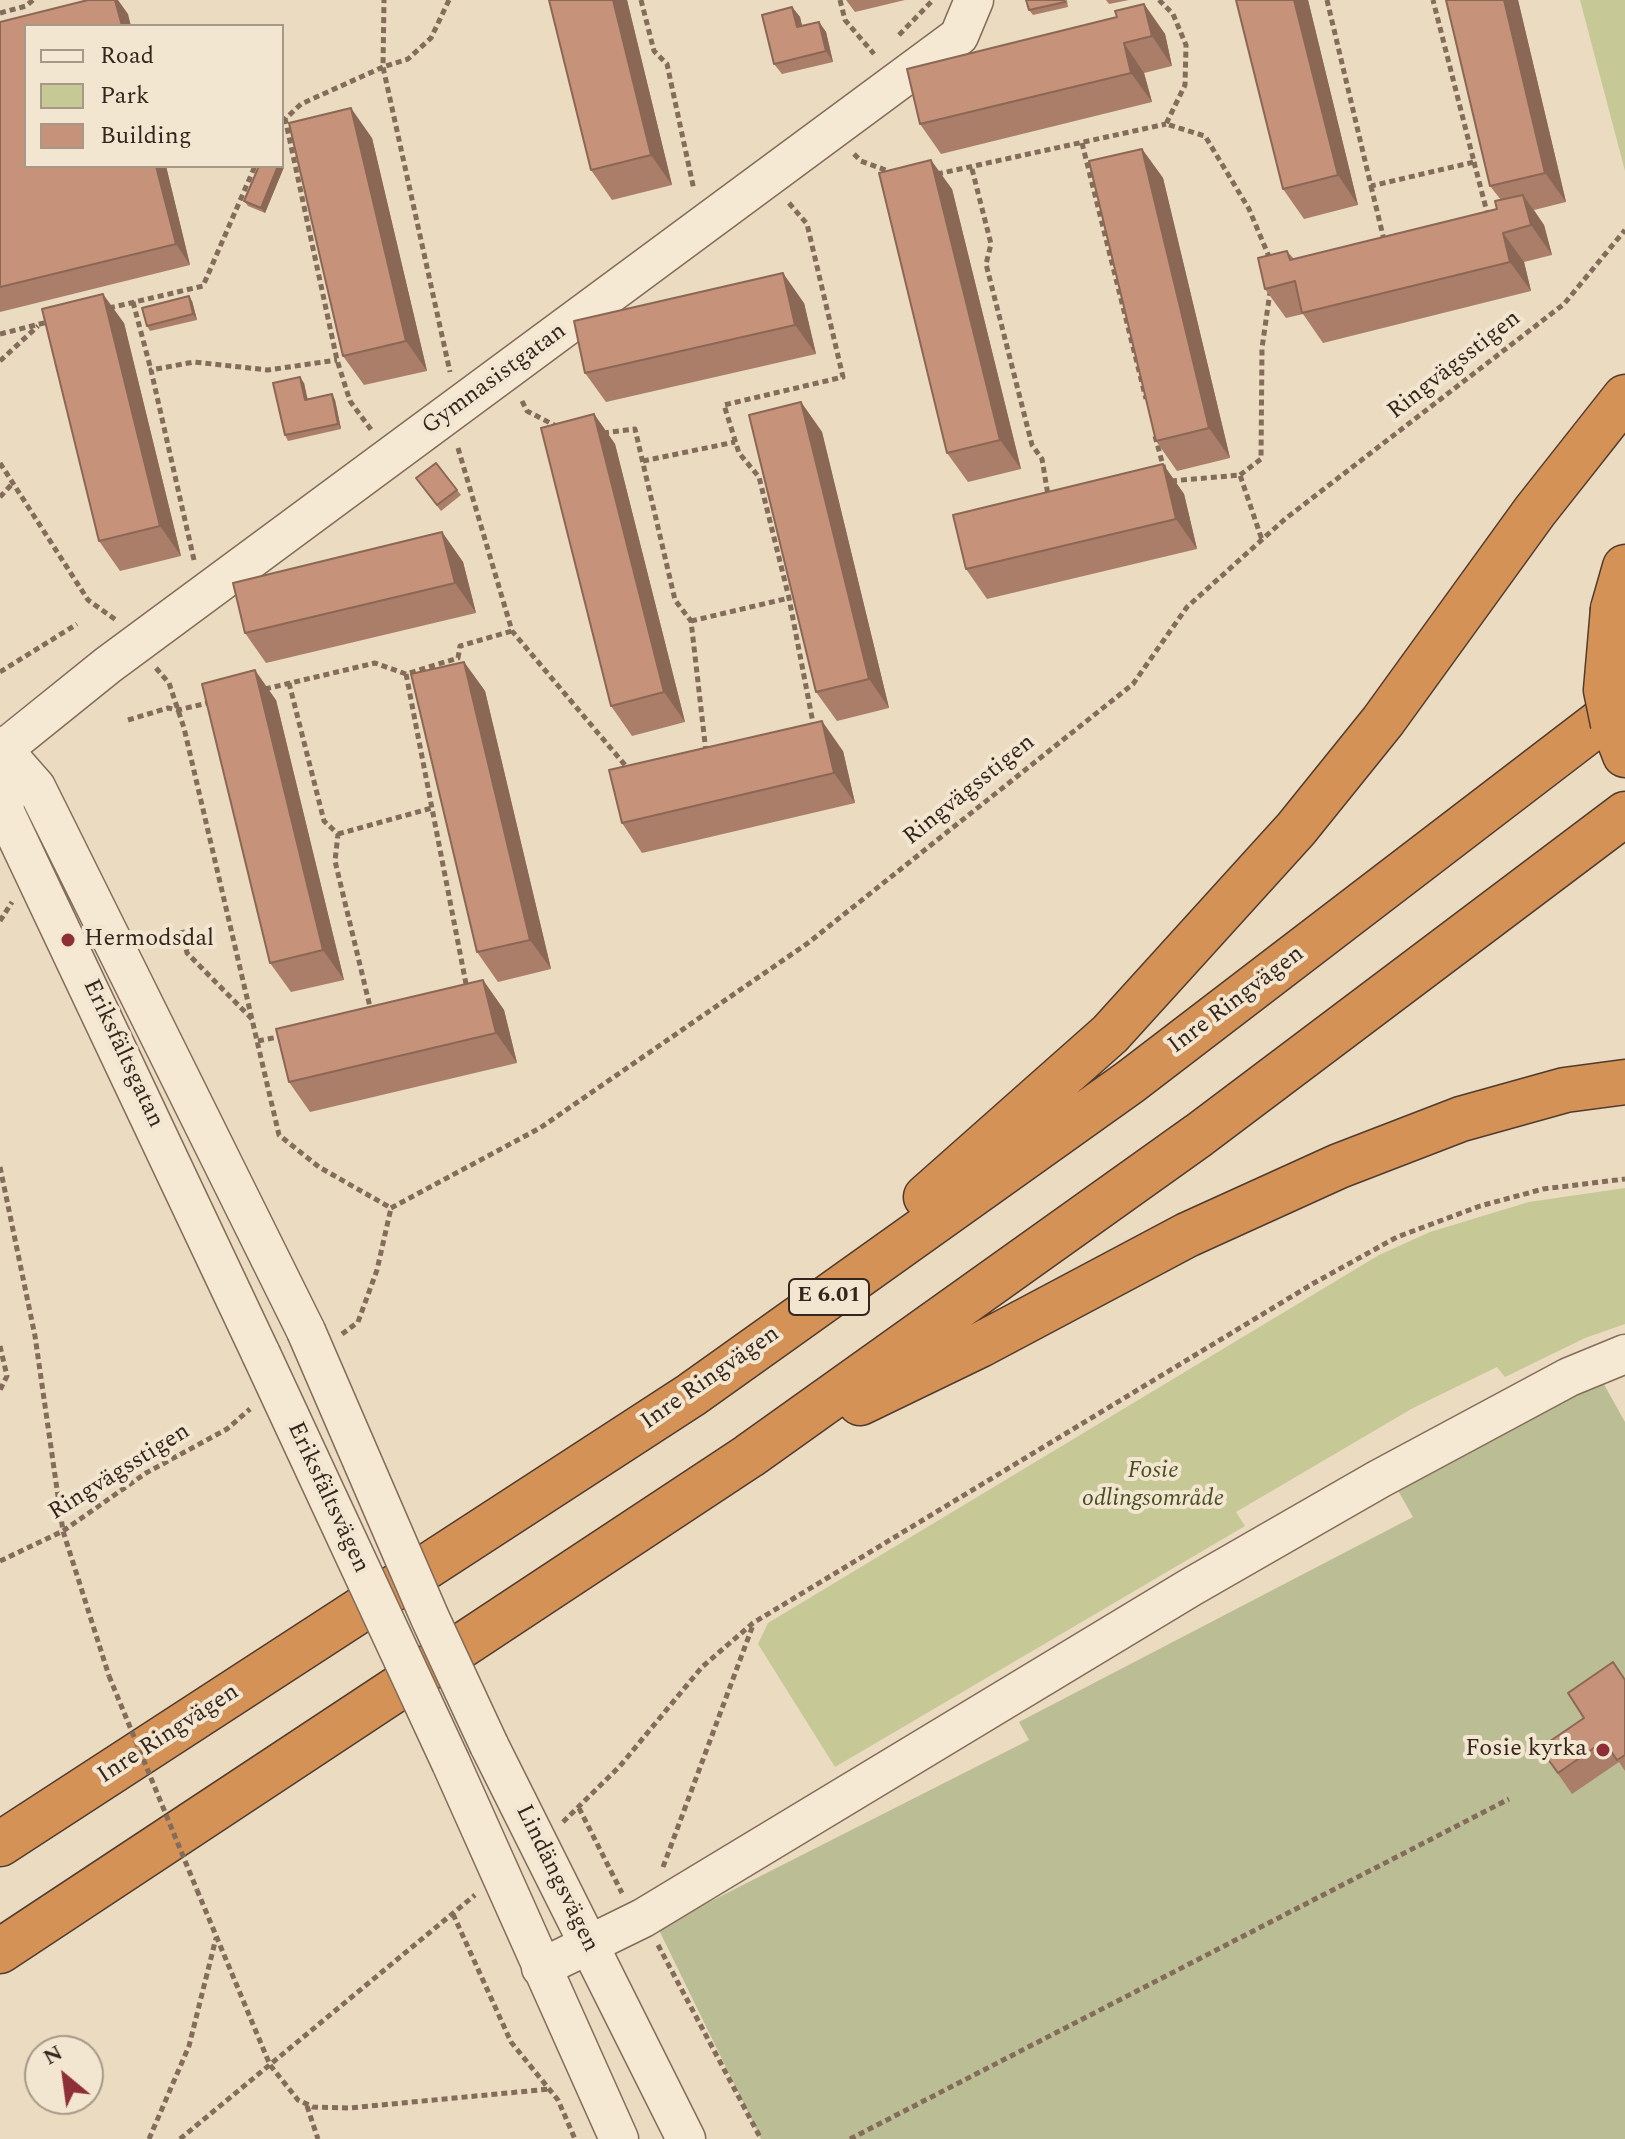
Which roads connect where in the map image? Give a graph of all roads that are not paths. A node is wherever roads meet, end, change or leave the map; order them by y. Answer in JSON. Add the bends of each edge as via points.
{"nodes":[{"id":1,"x":974,"y":0,"type":"edge"},
{"id":2,"x":1625,"y":397,"type":"edge"},
{"id":3,"x":1625,"y":567,"type":"edge"},
{"id":4,"x":1625,"y":703,"type":"edge"},
{"id":5,"x":1,"y":749,"type":"edge"},
{"id":6,"x":1625,"y":755,"type":"edge"},
{"id":7,"x":1625,"y":814,"type":"edge"},
{"id":8,"x":1625,"y":1082,"type":"edge"},
{"id":9,"x":319,"y":1336,"type":"joint"},
{"id":10,"x":261,"y":1354,"type":"joint"},
{"id":11,"x":1625,"y":1354,"type":"edge"},
{"id":12,"x":691,"y":1395,"type":"junction"},
{"id":13,"x":749,"y":1456,"type":"junction"},
{"id":14,"x":430,"y":1618,"type":"joint"},
{"id":15,"x":393,"y":1642,"type":"joint"},
{"id":16,"x":0,"y":1844,"type":"edge"},
{"id":17,"x":588,"y":1946,"type":"junction"},
{"id":18,"x":0,"y":1951,"type":"edge"},
{"id":19,"x":541,"y":1968,"type":"junction"},
{"id":20,"x":619,"y":2139,"type":"edge"},
{"id":21,"x":686,"y":2139,"type":"edge"}],
"edges":[{"from":1,"to":5,"type":"street","name":"Gymnasistgatan","via":[[959,36]]},
{"from":2,"to":12,"type":"highway","via":[[1383,721],[1120,1023],[963,1165]]},
{"from":3,"to":6,"type":"highway","bridge":true,"via":[[1613,609],[1606,690]]},
{"from":4,"to":12,"type":"highway","name":"Inre Ringvägen","number":"E 6.01","via":[[1130,1082]]},
{"from":5,"to":9,"type":"street","name":"Eriksfältsgatan","via":[[36,787]]},
{"from":5,"to":10,"type":"street","name":"Eriksfältsgatan","via":[[5,812]]},
{"from":7,"to":13,"type":"highway","via":[[1199,1135]]},
{"from":8,"to":13,"type":"highway","via":[[1565,1090],[1461,1119],[1339,1166],[1187,1235],[980,1345]]},
{"from":9,"to":14,"type":"street","name":"Eriksfältsvägen","bridge":true},
{"from":10,"to":15,"type":"street","name":"Eriksfältsvägen","bridge":true},
{"from":11,"to":17,"type":"street","via":[[1569,1377],[1205,1579],[643,1918]]},
{"from":12,"to":16,"type":"highway","name":"Inre Ringvägen","number":"E 6.01"},
{"from":13,"to":18,"type":"highway"},
{"from":14,"to":17,"type":"street","name":"Lindängsvägen","bridge":true},
{"from":15,"to":19,"type":"street","name":"Lindängsvägen","bridge":true},
{"from":17,"to":19,"type":"street"},
{"from":17,"to":21,"type":"street","name":"Lindängsvägen"},
{"from":19,"to":20,"type":"street","name":"Lindängsvägen"}]}
